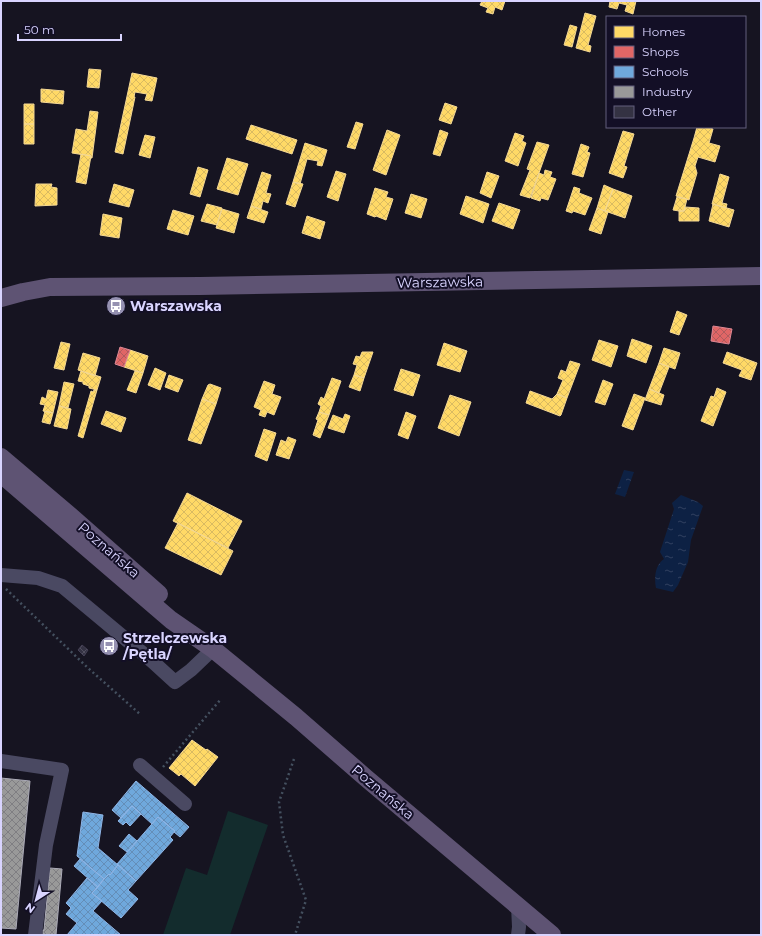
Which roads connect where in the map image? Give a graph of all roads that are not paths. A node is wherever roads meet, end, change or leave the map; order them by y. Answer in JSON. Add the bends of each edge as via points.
{"nodes":[{"id":1,"x":761,"y":276,"type":"edge"},
{"id":2,"x":1,"y":298,"type":"edge"},
{"id":3,"x":1,"y":457,"type":"edge"},
{"id":4,"x":1,"y":474,"type":"edge"},
{"id":5,"x":1,"y":575,"type":"edge"},
{"id":6,"x":213,"y":649,"type":"junction"},
{"id":7,"x":1,"y":761,"type":"edge"},
{"id":8,"x":140,"y":766,"type":"dead end"},
{"id":9,"x":185,"y":804,"type":"dead end"},
{"id":10,"x":518,"y":906,"type":"junction"},
{"id":11,"x":35,"y":935,"type":"edge"},
{"id":12,"x":518,"y":935,"type":"edge"},
{"id":13,"x":552,"y":935,"type":"edge"}],
"edges":[{"from":1,"to":2,"type":"main road","name":"Warszawska","via":[[50,287]]},
{"from":3,"to":6,"type":"main road","name":"Poznańska","via":[[178,611]]},
{"from":4,"to":6,"type":"main road","name":"Poznańska","via":[[171,620]]},
{"from":5,"to":6,"type":"street","via":[[38,578],[62,586],[175,682]]},
{"from":6,"to":10,"type":"main road","name":"Poznańska"},
{"from":7,"to":11,"type":"street","via":[[62,770],[46,845]]},
{"from":8,"to":9,"type":"street"},
{"from":10,"to":12,"type":"street"},
{"from":10,"to":13,"type":"main road","name":"Poznańska"}]}
